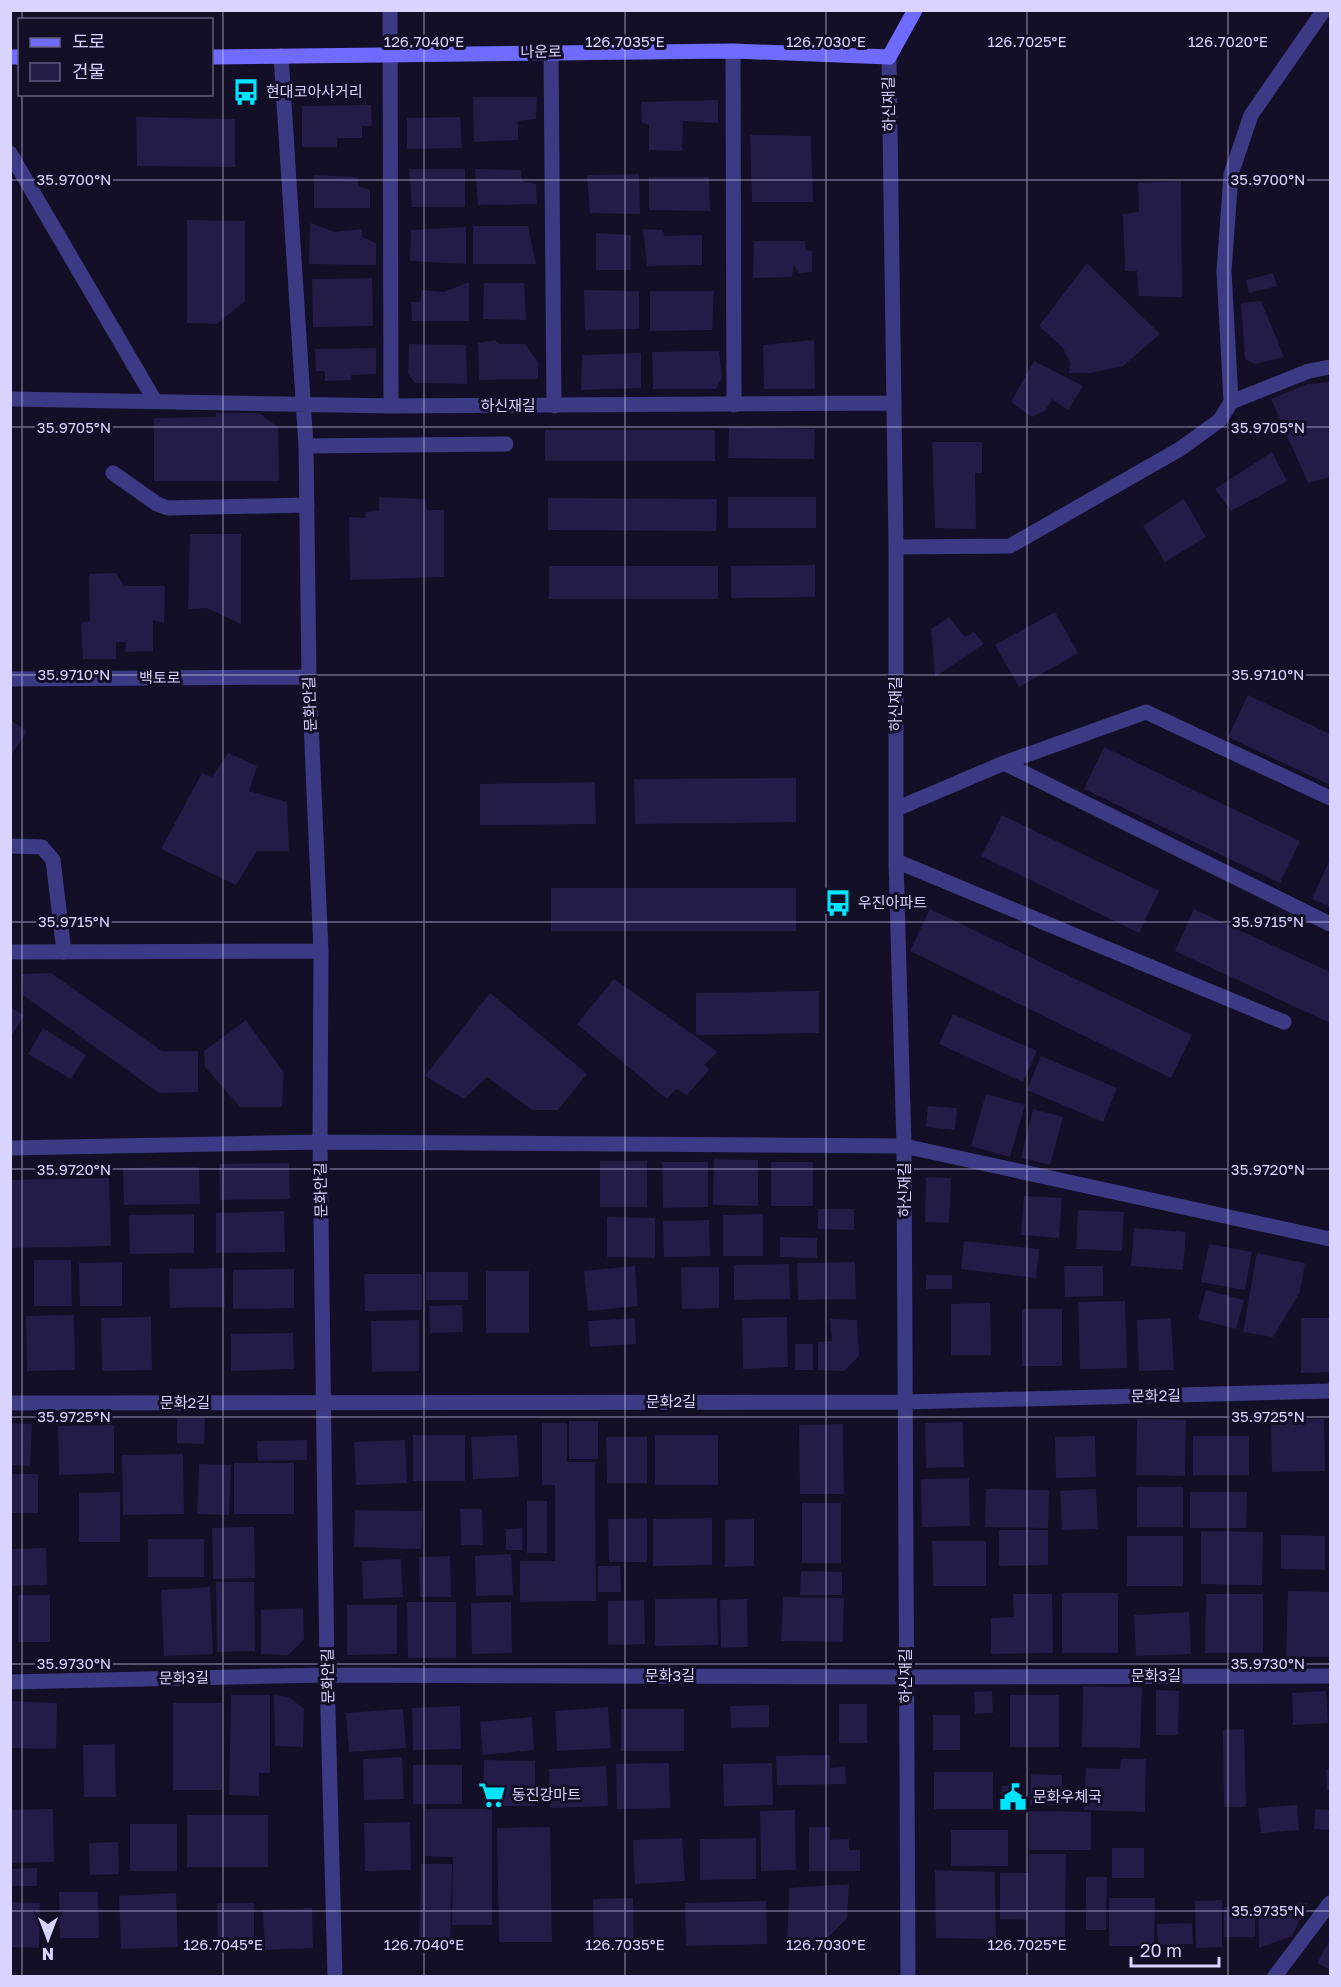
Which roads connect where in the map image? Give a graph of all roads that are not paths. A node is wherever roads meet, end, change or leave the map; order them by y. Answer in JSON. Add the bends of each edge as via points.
{"nodes":[{"id":1,"x":390,"y":10,"type":"edge"},
{"id":2,"x":915,"y":10,"type":"edge"},
{"id":3,"x":1324,"y":10,"type":"edge"},
{"id":4,"x":733,"y":51,"type":"junction"},
{"id":5,"x":550,"y":52,"type":"junction"},
{"id":6,"x":390,"y":54,"type":"junction"},
{"id":7,"x":281,"y":56,"type":"junction"},
{"id":8,"x":213,"y":57,"type":"edge"},
{"id":9,"x":889,"y":57,"type":"junction"},
{"id":10,"x":10,"y":153,"type":"edge"},
{"id":11,"x":1330,"y":367,"type":"edge"},
{"id":12,"x":10,"y":399,"type":"edge"},
{"id":13,"x":154,"y":401,"type":"junction"},
{"id":14,"x":1231,"y":402,"type":"junction"},
{"id":15,"x":894,"y":403,"type":"junction"},
{"id":16,"x":303,"y":404,"type":"junction"},
{"id":17,"x":734,"y":405,"type":"junction"},
{"id":18,"x":391,"y":406,"type":"junction"},
{"id":19,"x":554,"y":406,"type":"junction"},
{"id":20,"x":506,"y":444,"type":"dead end"},
{"id":21,"x":306,"y":446,"type":"junction"},
{"id":22,"x":113,"y":473,"type":"dead end"},
{"id":23,"x":306,"y":505,"type":"junction"},
{"id":24,"x":896,"y":547,"type":"junction"},
{"id":25,"x":309,"y":677,"type":"junction"},
{"id":26,"x":10,"y":678,"type":"edge"},
{"id":27,"x":1004,"y":763,"type":"junction"},
{"id":28,"x":1330,"y":798,"type":"edge"},
{"id":29,"x":896,"y":809,"type":"junction"},
{"id":30,"x":10,"y":846,"type":"edge"},
{"id":31,"x":896,"y":861,"type":"junction"},
{"id":32,"x":1330,"y":924,"type":"edge"},
{"id":33,"x":321,"y":951,"type":"junction"},
{"id":34,"x":10,"y":952,"type":"edge"},
{"id":35,"x":64,"y":952,"type":"junction"},
{"id":36,"x":1284,"y":1022,"type":"dead end"},
{"id":37,"x":320,"y":1142,"type":"junction"},
{"id":38,"x":904,"y":1146,"type":"junction"},
{"id":39,"x":10,"y":1148,"type":"edge"},
{"id":40,"x":1330,"y":1239,"type":"edge"},
{"id":41,"x":1330,"y":1391,"type":"edge"},
{"id":42,"x":325,"y":1402,"type":"junction"},
{"id":43,"x":906,"y":1402,"type":"junction"},
{"id":44,"x":10,"y":1403,"type":"edge"},
{"id":45,"x":327,"y":1675,"type":"junction"},
{"id":46,"x":1330,"y":1676,"type":"edge"},
{"id":47,"x":906,"y":1677,"type":"junction"},
{"id":48,"x":10,"y":1682,"type":"edge"},
{"id":49,"x":1330,"y":1903,"type":"edge"},
{"id":50,"x":335,"y":1977,"type":"edge"},
{"id":51,"x":908,"y":1977,"type":"edge"},
{"id":52,"x":1275,"y":1977,"type":"edge"}],
"edges":[{"from":1,"to":6,"type":"street"},
{"from":2,"to":9,"type":"street"},
{"from":3,"to":14,"type":"street","via":[[1251,115],[1231,174],[1224,271]]},
{"from":4,"to":5,"type":"street","name":"나운로"},
{"from":4,"to":9,"type":"street","name":"나운로"},
{"from":4,"to":17,"type":"street"},
{"from":5,"to":6,"type":"street","name":"나운로"},
{"from":5,"to":19,"type":"street"},
{"from":6,"to":7,"type":"street","name":"나운로"},
{"from":6,"to":18,"type":"street"},
{"from":7,"to":8,"type":"street","name":"나운로"},
{"from":7,"to":16,"type":"street","name":"문화안길"},
{"from":9,"to":15,"type":"street","name":"하신재길"},
{"from":10,"to":13,"type":"street"},
{"from":11,"to":14,"type":"street","via":[[1309,370]]},
{"from":12,"to":13,"type":"street"},
{"from":13,"to":16,"type":"street"},
{"from":14,"to":24,"type":"street","via":[[1220,420],[1180,449],[1010,546]]},
{"from":15,"to":17,"type":"street","name":"하신재길"},
{"from":15,"to":24,"type":"street","name":"하신재길"},
{"from":16,"to":18,"type":"street","name":"하신재길"},
{"from":16,"to":21,"type":"street","name":"문화안길"},
{"from":17,"to":19,"type":"street","name":"하신재길"},
{"from":18,"to":19,"type":"street","name":"하신재길"},
{"from":20,"to":21,"type":"street"},
{"from":21,"to":23,"type":"street","name":"문화안길"},
{"from":22,"to":23,"type":"street","via":[[168,508]]},
{"from":23,"to":25,"type":"street","name":"문화안길"},
{"from":24,"to":29,"type":"street","name":"하신재길"},
{"from":25,"to":26,"type":"street","name":"백토로"},
{"from":25,"to":33,"type":"street","name":"문화안길"},
{"from":27,"to":28,"type":"street","via":[[1146,712]]},
{"from":27,"to":29,"type":"street"},
{"from":27,"to":32,"type":"street"},
{"from":29,"to":31,"type":"street","name":"하신재길"},
{"from":30,"to":35,"type":"street","via":[[42,847],[53,860]]},
{"from":31,"to":36,"type":"street"},
{"from":31,"to":38,"type":"street","name":"하신재길"},
{"from":33,"to":35,"type":"street"},
{"from":33,"to":37,"type":"street","name":"문화안길"},
{"from":34,"to":35,"type":"street"},
{"from":37,"to":38,"type":"street"},
{"from":37,"to":39,"type":"street"},
{"from":37,"to":42,"type":"street","name":"문화안길"},
{"from":38,"to":40,"type":"street"},
{"from":38,"to":43,"type":"street","name":"하신재길"},
{"from":41,"to":43,"type":"street","name":"문화2길"},
{"from":42,"to":43,"type":"street","name":"문화2길"},
{"from":42,"to":44,"type":"street","name":"문화2길"},
{"from":42,"to":45,"type":"street","name":"문화안길"},
{"from":43,"to":47,"type":"street","name":"하신재길"},
{"from":45,"to":47,"type":"street","name":"문화3길"},
{"from":45,"to":48,"type":"street","name":"문화3길"},
{"from":45,"to":50,"type":"street","name":"문화안길"},
{"from":46,"to":47,"type":"street","name":"문화3길"},
{"from":47,"to":51,"type":"street","name":"하신재길"},
{"from":49,"to":52,"type":"street"}]}
